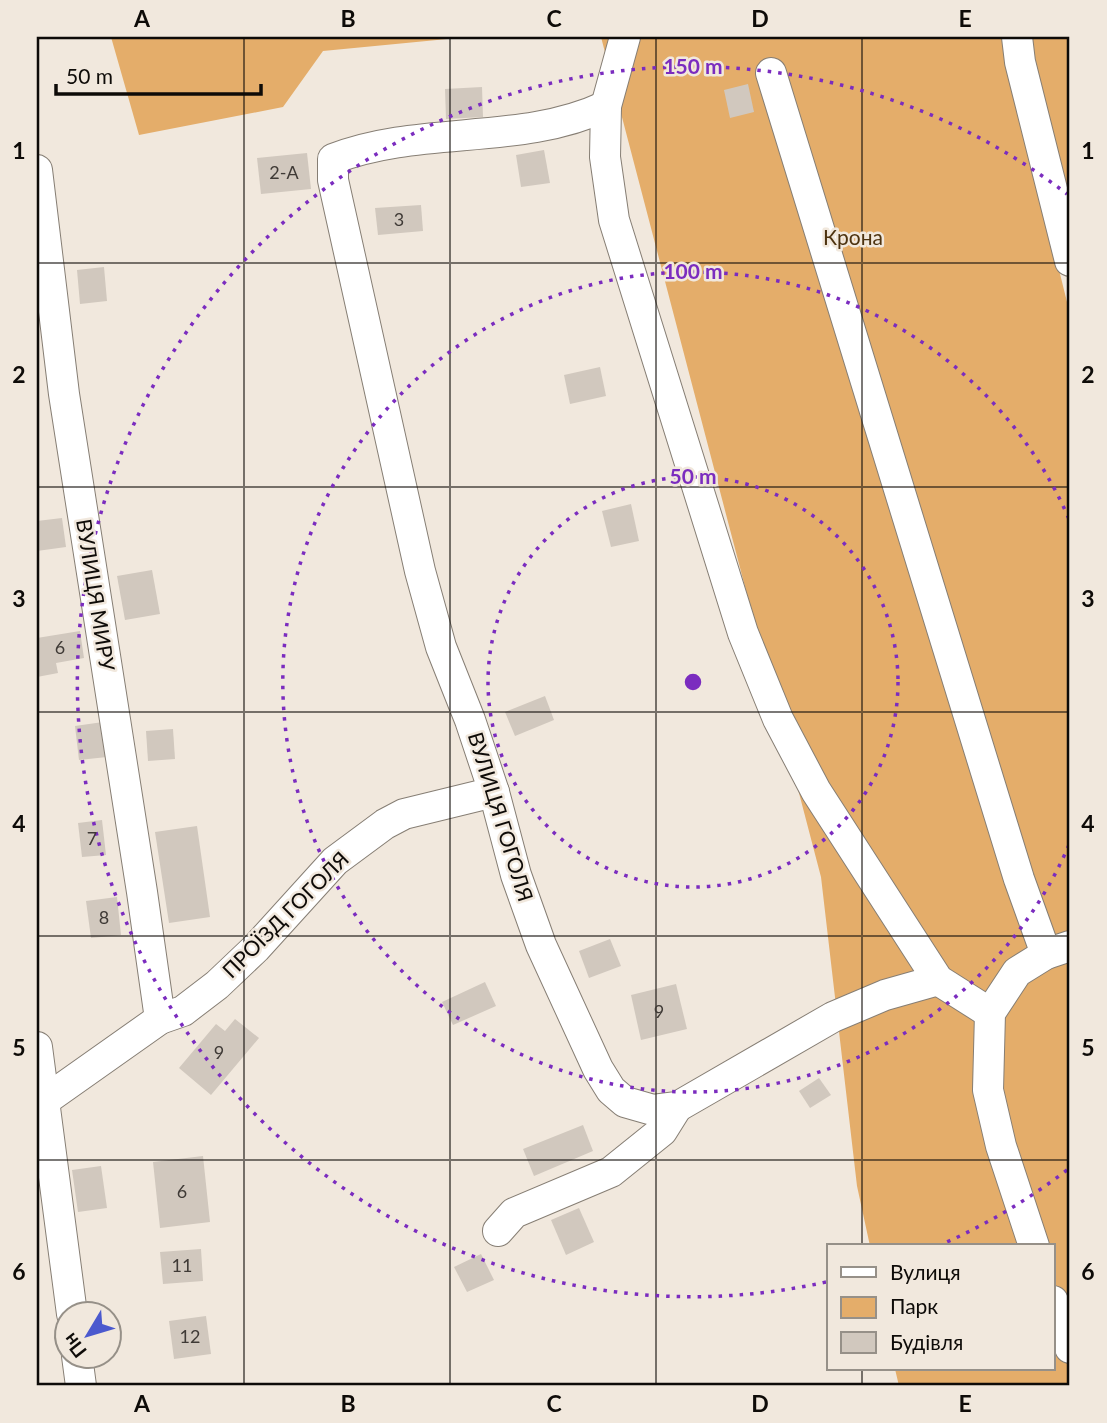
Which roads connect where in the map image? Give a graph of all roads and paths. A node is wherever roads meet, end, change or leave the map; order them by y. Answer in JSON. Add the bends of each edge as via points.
{"nodes":[{"id":1,"x":625,"y":37,"type":"edge"},
{"id":2,"x":1017,"y":37,"type":"edge"},
{"id":3,"x":771,"y":73,"type":"dead end"},
{"id":4,"x":606,"y":106,"type":"junction"},
{"id":5,"x":37,"y":170,"type":"edge"},
{"id":6,"x":1070,"y":261,"type":"edge"},
{"id":7,"x":494,"y":792,"type":"junction"},
{"id":8,"x":1058,"y":950,"type":"edge"},
{"id":9,"x":938,"y":981,"type":"junction"},
{"id":10,"x":990,"y":1013,"type":"junction"},
{"id":11,"x":160,"y":1019,"type":"junction"},
{"id":12,"x":37,"y":1047,"type":"edge"},
{"id":13,"x":44,"y":1101,"type":"junction"},
{"id":14,"x":677,"y":1107,"type":"junction"},
{"id":15,"x":498,"y":1231,"type":"dead end"},
{"id":16,"x":1033,"y":1244,"type":"edge"},
{"id":17,"x":70,"y":1300,"type":"edge"},
{"id":18,"x":1054,"y":1306,"type":"edge"},
{"id":19,"x":1070,"y":1348,"type":"edge"}],
"edges":[{"from":1,"to":4,"type":"street"},
{"from":2,"to":6,"type":"street"},
{"from":3,"to":8,"type":"street","via":[[1019,879]]},
{"from":4,"to":7,"type":"street","name":"ВУЛИЦЯ ГОГОЛЯ","via":[[584,117],[548,125],[366,149],[333,159],[333,180],[419,571],[441,647]]},
{"from":4,"to":9,"type":"street","via":[[605,157],[614,220],[743,633],[778,719],[816,791]]},
{"from":5,"to":11,"type":"street","name":"ВУЛИЦЯ МИРУ","via":[[64,394]]},
{"from":7,"to":11,"type":"street","name":"ПРОЇЗД ГОГОЛЯ","via":[[404,814],[385,824],[335,861],[217,985],[183,1011]]},
{"from":7,"to":14,"type":"street","name":"ВУЛИЦЯ ГОГОЛЯ","via":[[516,875],[541,944],[598,1069],[625,1102],[653,1110]]},
{"from":8,"to":10,"type":"street","via":[[1017,972]]},
{"from":9,"to":10,"type":"street"},
{"from":9,"to":14,"type":"street","name":"ВУЛИЦЯ ГОГОЛЯ","via":[[885,995],[833,1017]]},
{"from":10,"to":16,"type":"street","via":[[988,1090]]},
{"from":11,"to":13,"type":"street","name":"ПРОЇЗД ГОГОЛЯ"},
{"from":12,"to":13,"type":"street"},
{"from":13,"to":17,"type":"street"},
{"from":14,"to":15,"type":"street","via":[[662,1131],[611,1172],[514,1213]]},
{"from":18,"to":19,"type":"street"}]}
